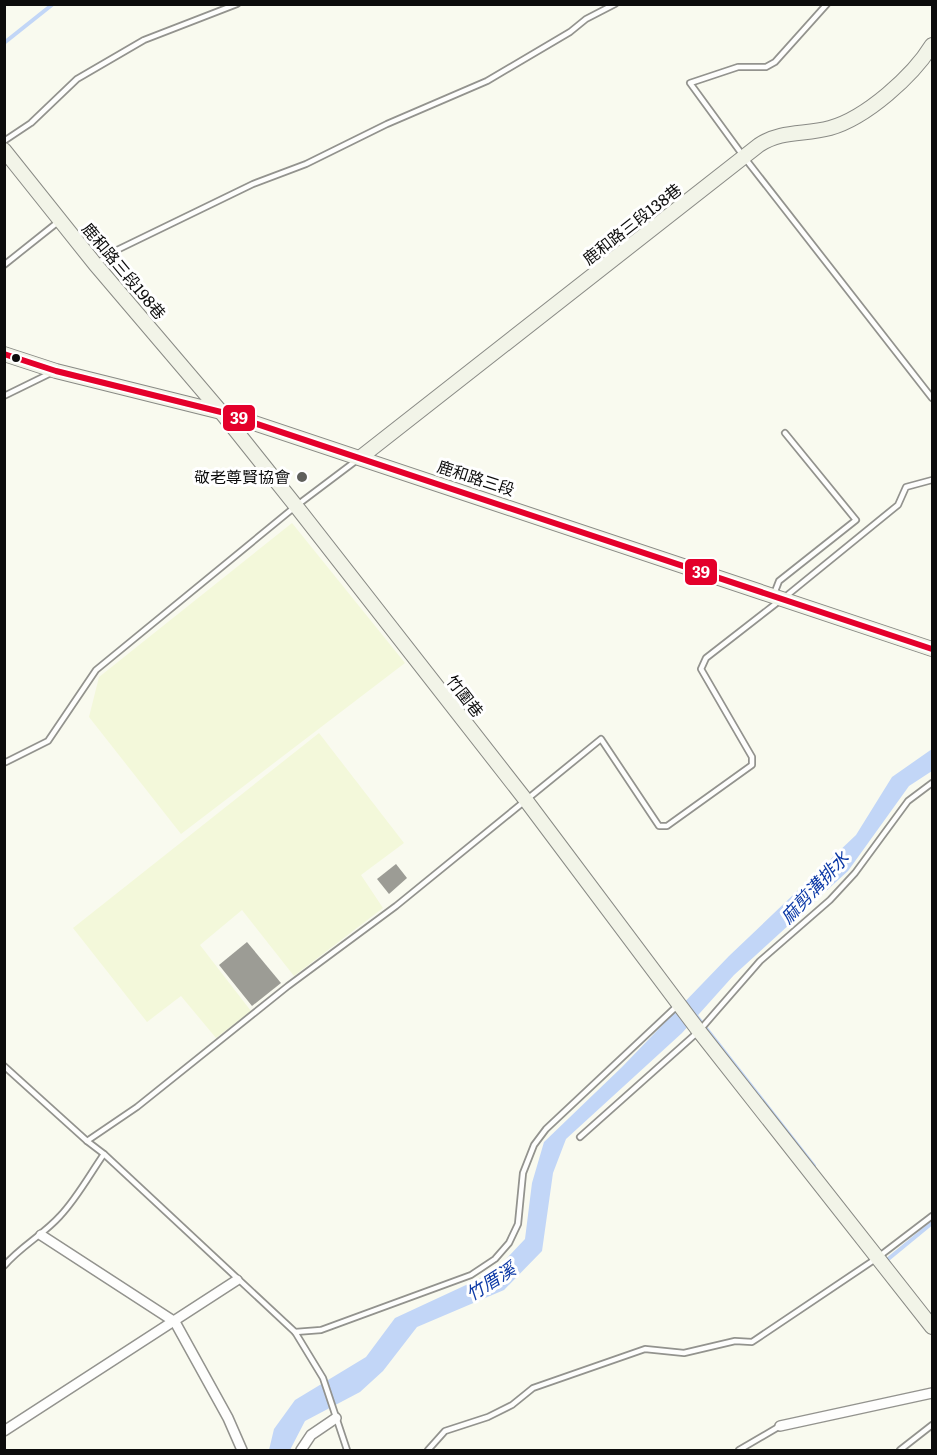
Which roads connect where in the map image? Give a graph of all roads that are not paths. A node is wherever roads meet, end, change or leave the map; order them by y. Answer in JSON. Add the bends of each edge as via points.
{"nodes":[{"id":1,"x":237,"y":4,"type":"edge"},
{"id":2,"x":615,"y":4,"type":"edge"},
{"id":3,"x":827,"y":4,"type":"edge"},
{"id":4,"x":933,"y":45,"type":"edge"},
{"id":5,"x":4,"y":141,"type":"edge"},
{"id":6,"x":4,"y":150,"type":"edge"},
{"id":7,"x":744,"y":157,"type":"junction"},
{"id":8,"x":60,"y":221,"type":"junction"},
{"id":9,"x":95,"y":264,"type":"junction"},
{"id":10,"x":4,"y":265,"type":"edge"},
{"id":11,"x":4,"y":354,"type":"edge"},
{"id":12,"x":56,"y":371,"type":"junction"},
{"id":13,"x":4,"y":396,"type":"edge"},
{"id":14,"x":933,"y":398,"type":"edge"},
{"id":15,"x":221,"y":411,"type":"junction"},
{"id":16,"x":785,"y":433,"type":"dead end"},
{"id":17,"x":362,"y":457,"type":"junction"},
{"id":18,"x":933,"y":480,"type":"edge"},
{"id":19,"x":296,"y":506,"type":"junction"},
{"id":20,"x":779,"y":596,"type":"junction"},
{"id":21,"x":933,"y":649,"type":"edge"},
{"id":22,"x":4,"y":763,"type":"edge"},
{"id":23,"x":933,"y":783,"type":"edge"},
{"id":24,"x":525,"y":800,"type":"junction"},
{"id":25,"x":679,"y":1004,"type":"junction"},
{"id":26,"x":699,"y":1031,"type":"junction"},
{"id":27,"x":4,"y":1066,"type":"edge"},
{"id":28,"x":580,"y":1137,"type":"dead end"},
{"id":29,"x":87,"y":1142,"type":"junction"},
{"id":30,"x":104,"y":1154,"type":"junction"},
{"id":31,"x":933,"y":1216,"type":"edge"},
{"id":32,"x":40,"y":1235,"type":"junction"},
{"id":33,"x":877,"y":1258,"type":"junction"},
{"id":34,"x":4,"y":1266,"type":"edge"},
{"id":35,"x":237,"y":1280,"type":"junction"},
{"id":36,"x":175,"y":1322,"type":"junction"},
{"id":37,"x":933,"y":1327,"type":"edge"},
{"id":38,"x":295,"y":1332,"type":"junction"},
{"id":39,"x":933,"y":1393,"type":"edge"},
{"id":40,"x":336,"y":1418,"type":"junction"},
{"id":41,"x":933,"y":1425,"type":"edge"},
{"id":42,"x":780,"y":1426,"type":"joint"},
{"id":43,"x":4,"y":1431,"type":"edge"},
{"id":44,"x":242,"y":1450,"type":"edge"},
{"id":45,"x":301,"y":1450,"type":"edge"},
{"id":46,"x":347,"y":1450,"type":"edge"},
{"id":47,"x":428,"y":1450,"type":"edge"},
{"id":48,"x":739,"y":1450,"type":"edge"},
{"id":49,"x":900,"y":1450,"type":"edge"}],
"edges":[{"from":1,"to":5,"type":"lane","via":[[144,40],[77,79],[31,123]]},
{"from":2,"to":9,"type":"lane","via":[[487,81],[306,164],[253,184],[117,249]]},
{"from":3,"to":7,"type":"lane","via":[[775,62],[738,67],[690,83]]},
{"from":4,"to":7,"type":"street","name":"鹿和路三段138巷","via":[[918,66],[859,114],[830,128],[781,134]]},
{"from":6,"to":8,"type":"street","name":"鹿和路三段198巷"},
{"from":7,"to":14,"type":"lane"},
{"from":7,"to":17,"type":"street","name":"鹿和路三段138巷"},
{"from":8,"to":9,"type":"street","name":"鹿和路三段198巷"},
{"from":8,"to":10,"type":"lane"},
{"from":9,"to":15,"type":"street","name":"鹿和路三段198巷"},
{"from":11,"to":12,"type":"street","name":"鹿和路三段"},
{"from":12,"to":13,"type":"lane"},
{"from":12,"to":15,"type":"street","name":"鹿和路三段"},
{"from":15,"to":17,"type":"street","name":"鹿和路三段"},
{"from":15,"to":19,"type":"street","name":"竹圍巷"},
{"from":16,"to":20,"type":"lane","via":[[856,520],[779,581]]},
{"from":17,"to":19,"type":"lane"},
{"from":17,"to":20,"type":"street","name":"鹿和路三段"},
{"from":18,"to":20,"type":"lane","via":[[906,487],[898,505]]},
{"from":19,"to":22,"type":"lane","via":[[96,670],[48,741]]},
{"from":19,"to":24,"type":"street","name":"竹圍巷"},
{"from":20,"to":21,"type":"street","name":"鹿和路三段"},
{"from":20,"to":24,"type":"lane","via":[[706,658],[701,669],[752,757],[752,765],[667,826],[659,826],[602,739]]},
{"from":23,"to":26,"type":"lane","via":[[908,801],[855,873],[760,961]]},
{"from":24,"to":25,"type":"street","name":"竹圍巷"},
{"from":24,"to":29,"type":"lane","via":[[396,906]]},
{"from":25,"to":26,"type":"street","name":"竹圍巷"},
{"from":25,"to":38,"type":"lane","via":[[546,1129],[534,1145],[523,1173],[518,1224],[495,1259],[471,1275],[321,1330]]},
{"from":26,"to":28,"type":"lane"},
{"from":26,"to":33,"type":"street","name":"竹圍巷"},
{"from":27,"to":29,"type":"lane"},
{"from":29,"to":30,"type":"lane"},
{"from":30,"to":32,"type":"lane","via":[[62,1214]]},
{"from":30,"to":35,"type":"lane"},
{"from":31,"to":33,"type":"lane"},
{"from":32,"to":34,"type":"lane","via":[[19,1249]]},
{"from":32,"to":36,"type":"street"},
{"from":33,"to":37,"type":"street","name":"竹圍巷"},
{"from":33,"to":47,"type":"lane","via":[[752,1342],[735,1341],[684,1353],[645,1349],[533,1388],[488,1417],[445,1431]]},
{"from":35,"to":36,"type":"street"},
{"from":35,"to":38,"type":"lane"},
{"from":36,"to":43,"type":"street"},
{"from":36,"to":44,"type":"street"},
{"from":38,"to":40,"type":"lane","via":[[323,1378]]},
{"from":39,"to":42,"type":"street"},
{"from":40,"to":45,"type":"street","via":[[311,1435]]},
{"from":40,"to":46,"type":"lane"},
{"from":41,"to":49,"type":"lane"},
{"from":42,"to":48,"type":"lane"}]}
